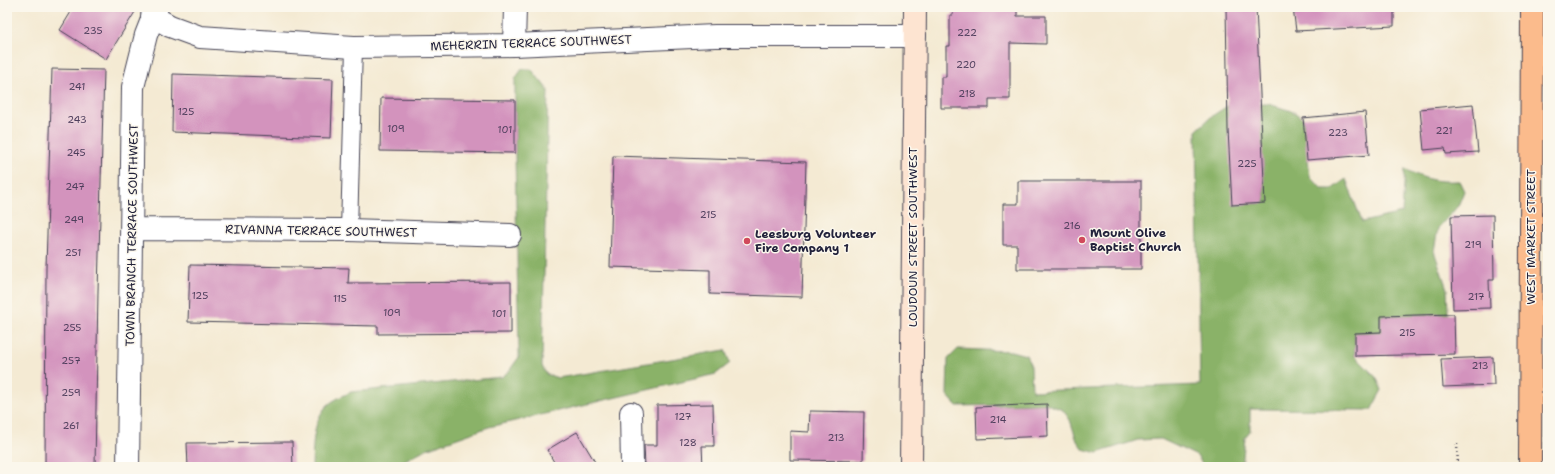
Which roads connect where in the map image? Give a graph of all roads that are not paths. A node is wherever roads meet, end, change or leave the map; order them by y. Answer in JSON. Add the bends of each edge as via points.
{"nodes":[{"id":1,"x":515,"y":7,"type":"edge"},
{"id":2,"x":915,"y":7,"type":"edge"},
{"id":3,"x":1532,"y":7,"type":"edge"},
{"id":4,"x":155,"y":11,"type":"edge"},
{"id":5,"x":915,"y":36,"type":"junction"},
{"id":6,"x":514,"y":45,"type":"junction"},
{"id":7,"x":354,"y":47,"type":"junction"},
{"id":8,"x":132,"y":229,"type":"junction"},
{"id":9,"x":349,"y":230,"type":"junction"},
{"id":10,"x":510,"y":235,"type":"dead end"},
{"id":11,"x":631,"y":413,"type":"dead end"},
{"id":12,"x":128,"y":467,"type":"edge"},
{"id":13,"x":632,"y":467,"type":"edge"},
{"id":14,"x":912,"y":467,"type":"edge"},
{"id":15,"x":1530,"y":467,"type":"edge"}],
"edges":[{"from":1,"to":6,"type":"street"},
{"from":2,"to":5,"type":"main road","name":"LOUDOUN STREET SOUTHWEST"},
{"from":3,"to":15,"type":"main road","name":"WEST MARKET STREET"},
{"from":4,"to":7,"type":"street","name":"MEHERRIN TERRACE SOUTHWEST","via":[[170,26],[200,37]]},
{"from":4,"to":8,"type":"street","name":"TOWN BRANCH TERRACE SOUTHWEST","via":[[133,87]]},
{"from":5,"to":6,"type":"street","name":"MEHERRIN TERRACE SOUTHWEST","via":[[715,36]]},
{"from":5,"to":14,"type":"main road","name":"LOUDOUN STREET SOUTHWEST"},
{"from":6,"to":7,"type":"street","name":"MEHERRIN TERRACE SOUTHWEST"},
{"from":7,"to":9,"type":"lane"},
{"from":8,"to":9,"type":"street","name":"RIVANNA TERRACE SOUTHWEST"},
{"from":8,"to":12,"type":"street","name":"TOWN BRANCH TERRACE SOUTHWEST"},
{"from":9,"to":10,"type":"street","name":"RIVANNA TERRACE SOUTHWEST"},
{"from":11,"to":13,"type":"street"}]}
